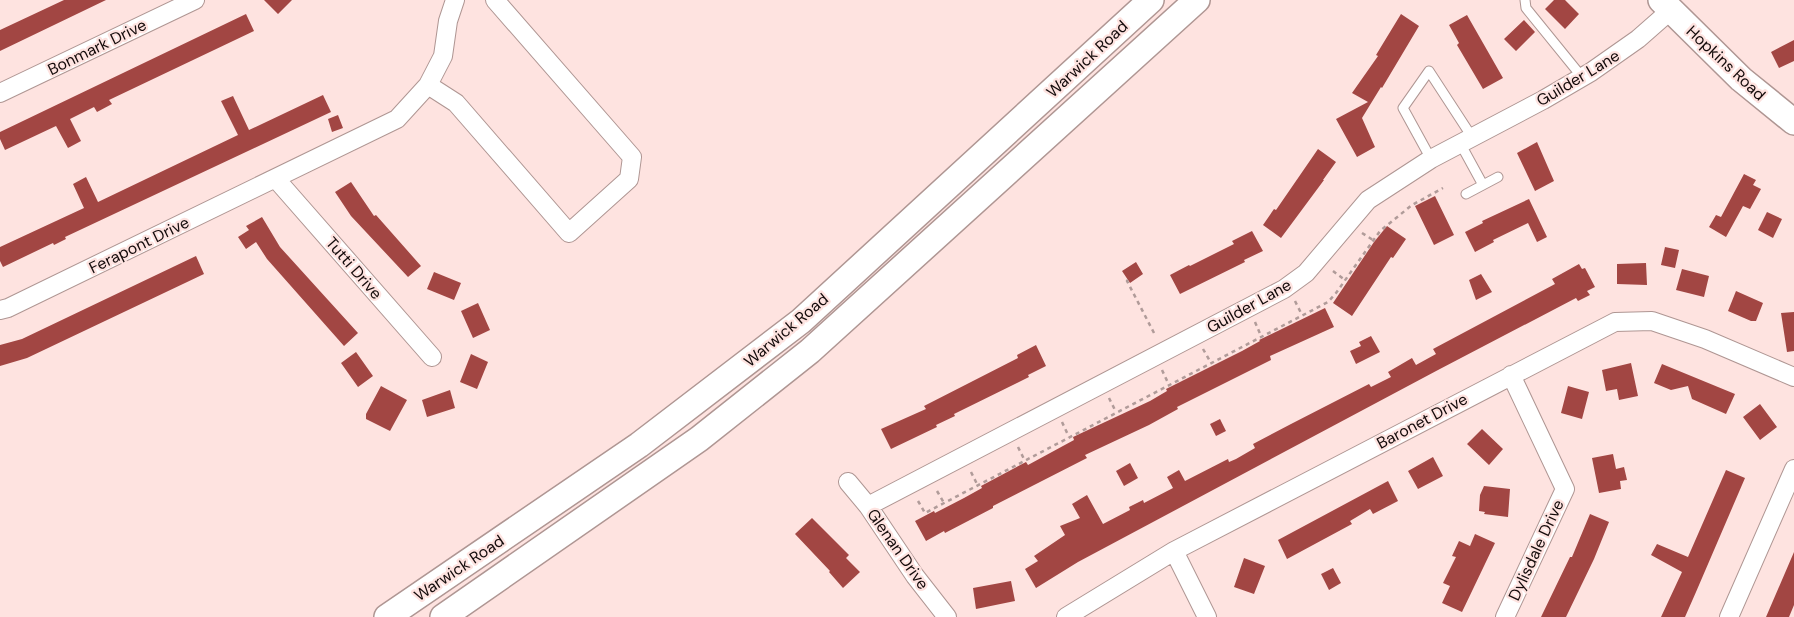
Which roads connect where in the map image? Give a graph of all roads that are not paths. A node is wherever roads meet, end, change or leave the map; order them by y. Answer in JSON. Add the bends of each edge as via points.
{"nodes":[{"id":1,"x":195,"y":0,"type":"edge"},
{"id":2,"x":454,"y":0,"type":"edge"},
{"id":3,"x":495,"y":0,"type":"edge"},
{"id":4,"x":1151,"y":0,"type":"edge"},
{"id":5,"x":1197,"y":0,"type":"edge"},
{"id":6,"x":1526,"y":0,"type":"edge"},
{"id":7,"x":1666,"y":5,"type":"edge"},
{"id":8,"x":1582,"y":77,"type":"junction"},
{"id":9,"x":428,"y":85,"type":"junction"},
{"id":10,"x":0,"y":93,"type":"edge"},
{"id":11,"x":1794,"y":122,"type":"edge"},
{"id":12,"x":1466,"y":140,"type":"junction"},
{"id":13,"x":1431,"y":159,"type":"junction"},
{"id":14,"x":1498,"y":177,"type":"dead end"},
{"id":15,"x":276,"y":179,"type":"junction"},
{"id":16,"x":1483,"y":185,"type":"junction"},
{"id":17,"x":1466,"y":194,"type":"dead end"},
{"id":18,"x":0,"y":310,"type":"edge"},
{"id":19,"x":432,"y":357,"type":"dead end"},
{"id":20,"x":1511,"y":375,"type":"junction"},
{"id":21,"x":1794,"y":377,"type":"edge"},
{"id":22,"x":1794,"y":469,"type":"edge"},
{"id":23,"x":848,"y":482,"type":"dead end"},
{"id":24,"x":868,"y":506,"type":"junction"},
{"id":25,"x":1174,"y":551,"type":"junction"},
{"id":26,"x":387,"y":617,"type":"edge"},
{"id":27,"x":442,"y":617,"type":"edge"},
{"id":28,"x":947,"y":617,"type":"edge"},
{"id":29,"x":1066,"y":617,"type":"edge"},
{"id":30,"x":1207,"y":617,"type":"edge"},
{"id":31,"x":1504,"y":617,"type":"edge"},
{"id":32,"x":1729,"y":617,"type":"edge"}],
"edges":[{"from":1,"to":10,"type":"street","name":"Bonmark Drive"},
{"from":2,"to":9,"type":"street","name":"Ferapont Drive","via":[[443,56]]},
{"from":3,"to":9,"type":"street","via":[[632,157],[629,179],[569,233],[456,103]]},
{"from":4,"to":26,"type":"main road","name":"Warwick Road","via":[[801,321],[624,455]]},
{"from":5,"to":27,"type":"main road","name":"Warwick Road","via":[[790,368],[699,439]]},
{"from":6,"to":8,"type":"lane","via":[[1526,8]]},
{"from":7,"to":8,"type":"street","name":"Guilder Lane","via":[[1638,39]]},
{"from":7,"to":11,"type":"main road","name":"Hopkins Road","via":[[1741,79]]},
{"from":8,"to":12,"type":"street","name":"Guilder Lane"},
{"from":9,"to":15,"type":"street","name":"Ferapont Drive","via":[[397,120]]},
{"from":12,"to":13,"type":"street","name":"Guilder Lane"},
{"from":12,"to":13,"type":"lane","via":[[1429,71],[1403,108]]},
{"from":12,"to":16,"type":"lane"},
{"from":13,"to":24,"type":"street","name":"Guilder Lane","via":[[1368,200],[1306,273],[1284,289]]},
{"from":14,"to":16,"type":"lane"},
{"from":15,"to":18,"type":"street","name":"Ferapont Drive"},
{"from":15,"to":19,"type":"street","name":"Tutti Drive"},
{"from":16,"to":17,"type":"lane"},
{"from":20,"to":21,"type":"street","name":"Baronet Drive","via":[[1615,322],[1652,321],[1705,339]]},
{"from":20,"to":25,"type":"street","name":"Baronet Drive"},
{"from":20,"to":31,"type":"street","name":"Dylisdale Drive","via":[[1565,489]]},
{"from":22,"to":32,"type":"street"},
{"from":23,"to":24,"type":"street","name":"Glenan Drive"},
{"from":24,"to":28,"type":"street","name":"Glenan Drive"},
{"from":25,"to":29,"type":"street","name":"Baronet Drive"},
{"from":25,"to":30,"type":"street"}]}
